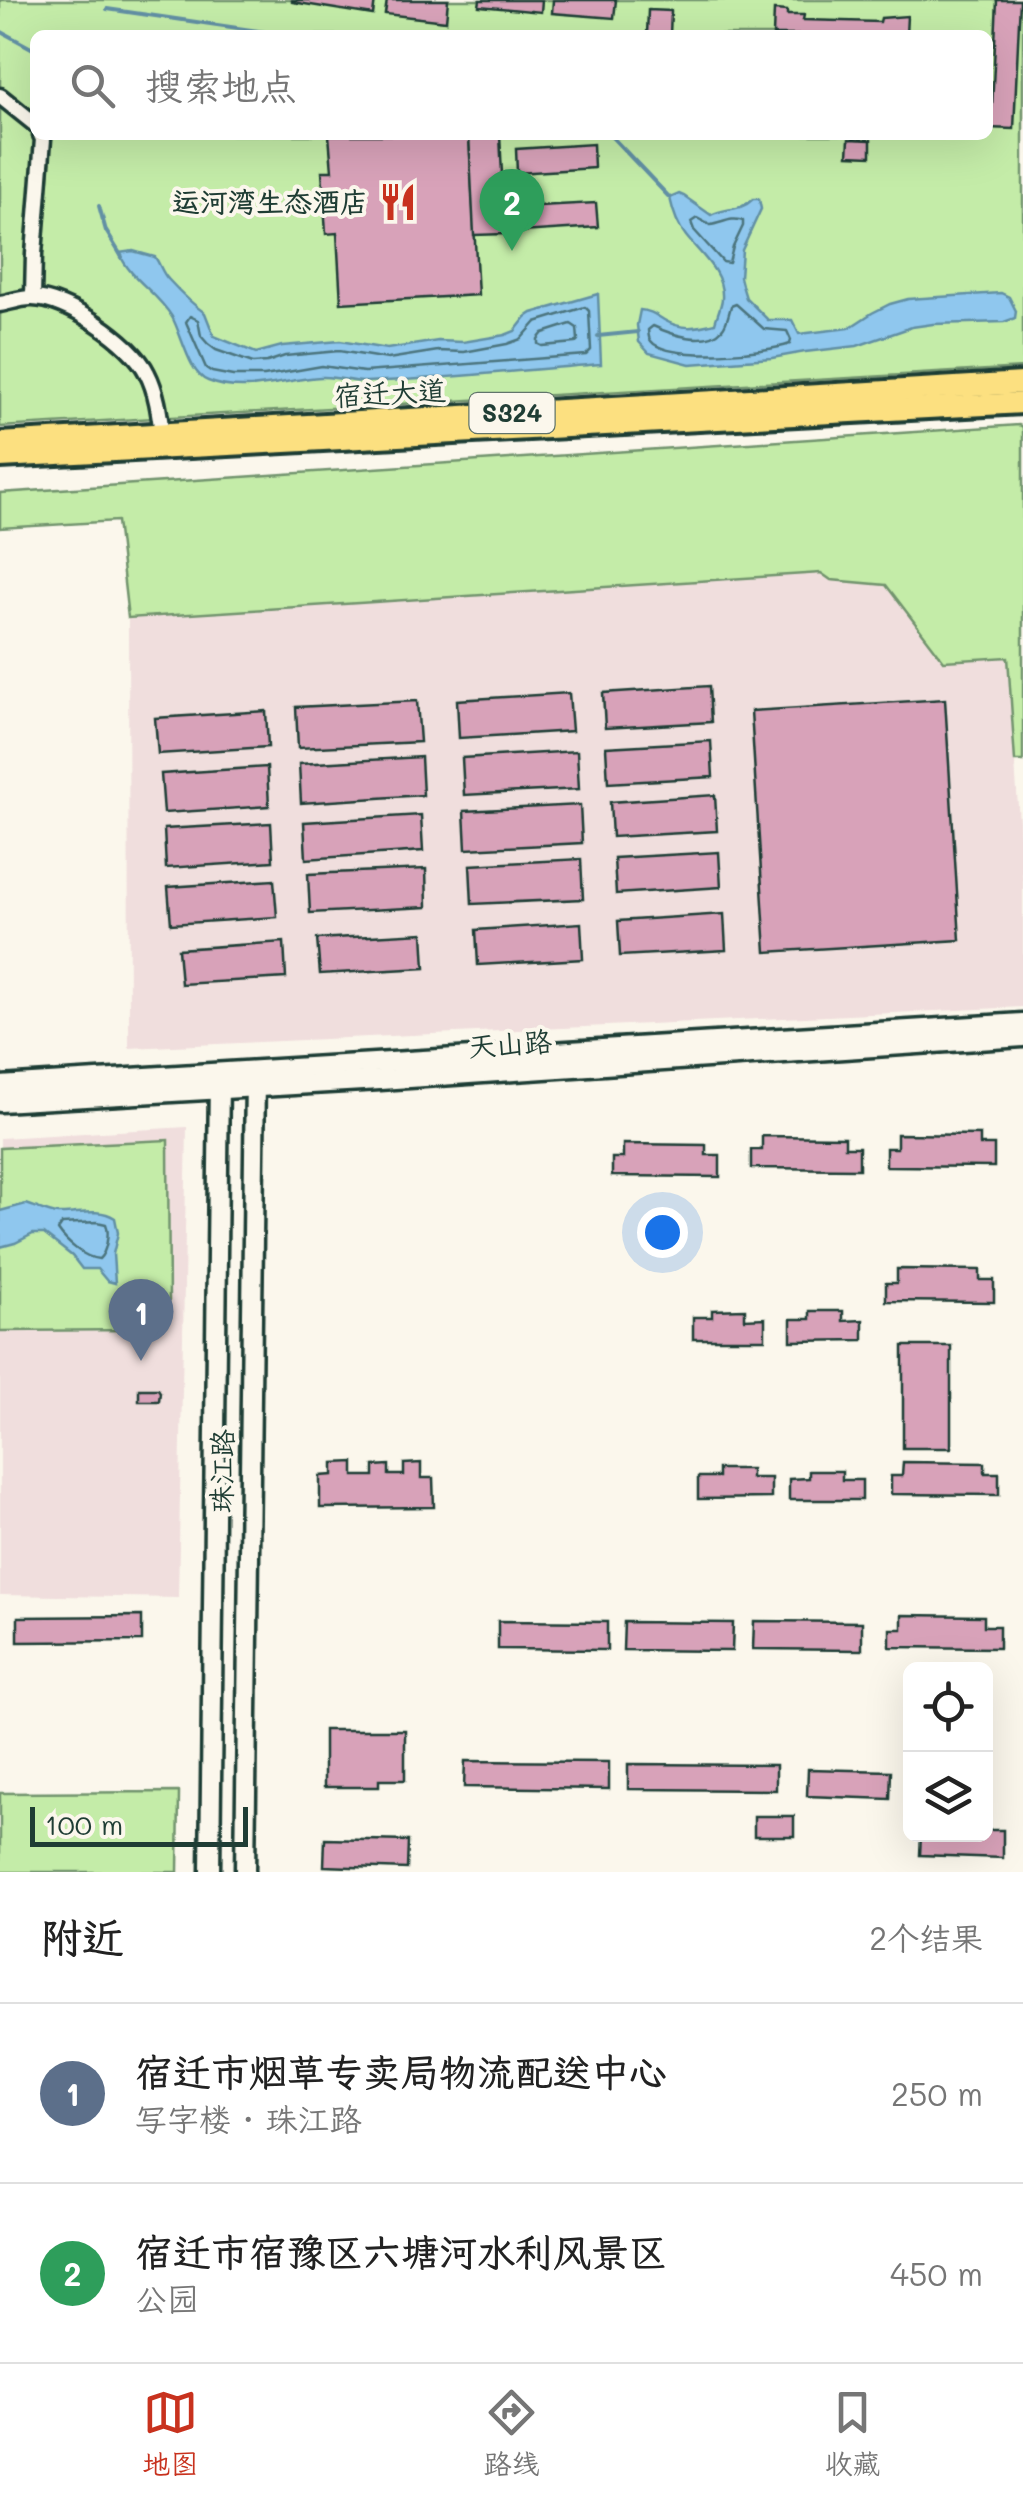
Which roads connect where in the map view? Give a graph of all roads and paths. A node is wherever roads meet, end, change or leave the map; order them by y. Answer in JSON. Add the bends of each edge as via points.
{"nodes":[{"id":1,"x":0,"y":96,"type":"edge"},
{"id":2,"x":30,"y":120,"type":"edge"},
{"id":3,"x":43,"y":140,"type":"edge"},
{"id":4,"x":33,"y":297,"type":"junction"},
{"id":5,"x":0,"y":304,"type":"edge"},
{"id":6,"x":1023,"y":384,"type":"edge"},
{"id":7,"x":1023,"y":403,"type":"edge"},
{"id":8,"x":163,"y":441,"type":"junction"},
{"id":9,"x":0,"y":443,"type":"edge"},
{"id":10,"x":0,"y":457,"type":"edge"},
{"id":11,"x":1023,"y":1023,"type":"edge"},
{"id":12,"x":1023,"y":1037,"type":"edge"},
{"id":13,"x":255,"y":1079,"type":"junction"},
{"id":14,"x":219,"y":1081,"type":"junction"},
{"id":15,"x":0,"y":1086,"type":"edge"},
{"id":16,"x":0,"y":1102,"type":"edge"},
{"id":17,"x":210,"y":1872,"type":"edge"},
{"id":18,"x":245,"y":1872,"type":"edge"}],
"edges":[{"from":1,"to":2,"type":"street"},
{"from":3,"to":4,"type":"street"},
{"from":4,"to":5,"type":"street"},
{"from":4,"to":8,"type":"street","via":[[82,314],[131,352],[147,372]]},
{"from":6,"to":8,"type":"main road","name":"宿迁大道","number":"S324"},
{"from":7,"to":8,"type":"main road","name":"宿迁大道","number":"S324"},
{"from":8,"to":9,"type":"main road","name":"宿迁大道","number":"S324"},
{"from":8,"to":10,"type":"main road","name":"宿迁大道","number":"S324"},
{"from":11,"to":13,"type":"street","name":"天山路"},
{"from":12,"to":13,"type":"street","name":"天山路"},
{"from":13,"to":14,"type":"street","name":"天山路"},
{"from":13,"to":18,"type":"street","name":"珠江路"},
{"from":14,"to":15,"type":"street","name":"天山路"},
{"from":14,"to":16,"type":"street","name":"天山路"},
{"from":14,"to":17,"type":"street","name":"珠江路"}]}
